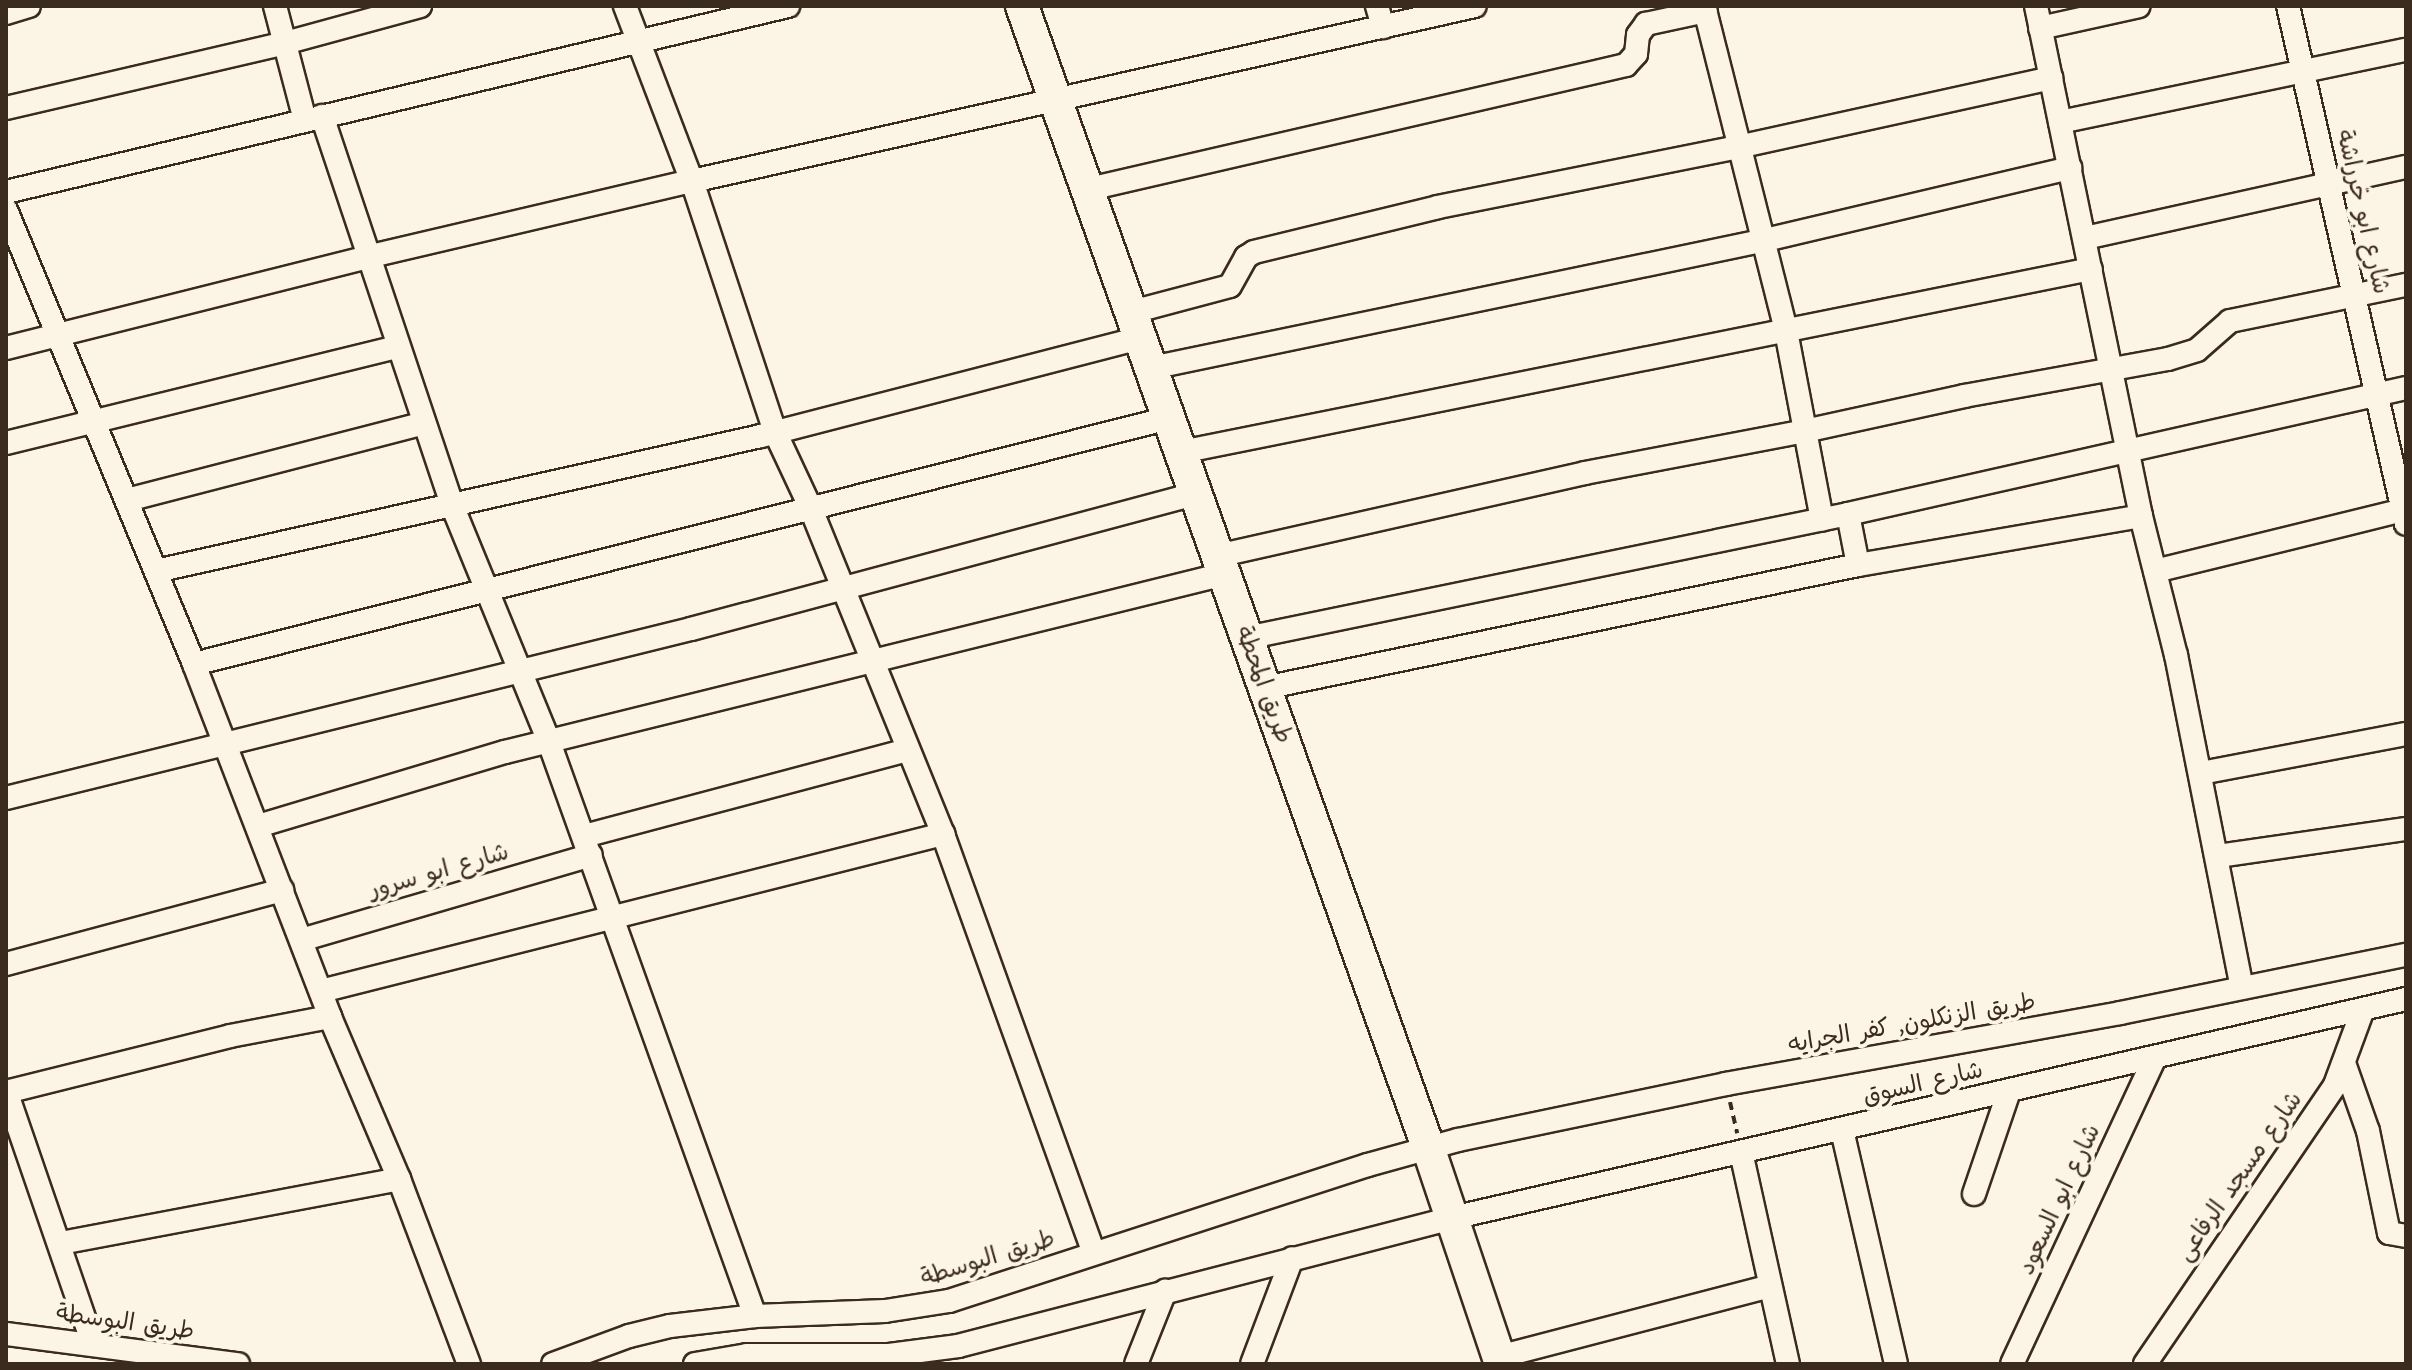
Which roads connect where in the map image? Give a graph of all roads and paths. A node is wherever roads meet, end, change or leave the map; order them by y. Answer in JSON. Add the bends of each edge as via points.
{"nodes":[{"id":1,"x":29,"y":6,"type":"edge"},
{"id":2,"x":275,"y":6,"type":"edge"},
{"id":3,"x":420,"y":6,"type":"edge"},
{"id":4,"x":625,"y":6,"type":"edge"},
{"id":5,"x":788,"y":6,"type":"edge"},
{"id":6,"x":1022,"y":6,"type":"edge"},
{"id":7,"x":1475,"y":6,"type":"edge"},
{"id":8,"x":2139,"y":6,"type":"edge"},
{"id":9,"x":2288,"y":6,"type":"edge"},
{"id":10,"x":1705,"y":9,"type":"edge"},
{"id":11,"x":6,"y":13,"type":"edge"},
{"id":12,"x":1380,"y":17,"type":"edge"},
{"id":13,"x":2038,"y":17,"type":"edge"},
{"id":14,"x":637,"y":41,"type":"junction"},
{"id":15,"x":285,"y":43,"type":"junction"},
{"id":16,"x":2406,"y":50,"type":"edge"},
{"id":17,"x":2304,"y":73,"type":"junction"},
{"id":18,"x":2052,"y":78,"type":"junction"},
{"id":19,"x":1057,"y":100,"type":"junction"},
{"id":20,"x":6,"y":108,"type":"edge"},
{"id":21,"x":313,"y":118,"type":"junction"},
{"id":22,"x":2060,"y":122,"type":"junction"},
{"id":23,"x":1738,"y":147,"type":"junction"},
{"id":24,"x":2406,"y":167,"type":"edge"},
{"id":25,"x":2071,"y":168,"type":"junction"},
{"id":26,"x":692,"y":181,"type":"junction"},
{"id":27,"x":2329,"y":184,"type":"junction"},
{"id":28,"x":1089,"y":189,"type":"junction"},
{"id":29,"x":6,"y":192,"type":"edge"},
{"id":30,"x":6,"y":210,"type":"edge"},
{"id":31,"x":2085,"y":238,"type":"junction"},
{"id":32,"x":1761,"y":241,"type":"junction"},
{"id":33,"x":367,"y":257,"type":"junction"},
{"id":34,"x":2091,"y":269,"type":"junction"},
{"id":35,"x":2406,"y":285,"type":"edge"},
{"id":36,"x":2354,"y":295,"type":"junction"},
{"id":37,"x":1786,"y":331,"type":"junction"},
{"id":38,"x":56,"y":335,"type":"junction"},
{"id":39,"x":1141,"y":339,"type":"junction"},
{"id":40,"x":398,"y":347,"type":"junction"},
{"id":41,"x":6,"y":348,"type":"edge"},
{"id":42,"x":2111,"y":369,"type":"junction"},
{"id":43,"x":2406,"y":388,"type":"edge"},
{"id":44,"x":2377,"y":395,"type":"junction"},
{"id":45,"x":1169,"y":418,"type":"junction"},
{"id":46,"x":94,"y":421,"type":"junction"},
{"id":47,"x":424,"y":423,"type":"junction"},
{"id":48,"x":1805,"y":431,"type":"junction"},
{"id":49,"x":775,"y":432,"type":"junction"},
{"id":50,"x":6,"y":443,"type":"edge"},
{"id":51,"x":1181,"y":452,"type":"junction"},
{"id":52,"x":2128,"y":453,"type":"junction"},
{"id":53,"x":2400,"y":465,"type":"edge"},
{"id":54,"x":1195,"y":494,"type":"junction"},
{"id":55,"x":127,"y":500,"type":"junction"},
{"id":56,"x":452,"y":505,"type":"junction"},
{"id":57,"x":811,"y":509,"type":"junction"},
{"id":58,"x":1848,"y":514,"type":"junction"},
{"id":59,"x":2141,"y":516,"type":"junction"},
{"id":60,"x":2404,"y":517,"type":"edge"},
{"id":61,"x":1822,"y":520,"type":"junction"},
{"id":62,"x":1220,"y":565,"type":"junction"},
{"id":63,"x":1858,"y":565,"type":"junction"},
{"id":64,"x":156,"y":571,"type":"junction"},
{"id":65,"x":2155,"y":571,"type":"junction"},
{"id":66,"x":841,"y":589,"type":"junction"},
{"id":67,"x":487,"y":590,"type":"junction"},
{"id":68,"x":1246,"y":638,"type":"junction"},
{"id":69,"x":874,"y":662,"type":"junction"},
{"id":70,"x":194,"y":664,"type":"junction"},
{"id":71,"x":521,"y":671,"type":"junction"},
{"id":72,"x":1264,"y":688,"type":"junction"},
{"id":73,"x":2406,"y":734,"type":"edge"},
{"id":74,"x":549,"y":742,"type":"junction"},
{"id":75,"x":226,"y":745,"type":"junction"},
{"id":76,"x":907,"y":750,"type":"junction"},
{"id":77,"x":2201,"y":773,"type":"junction"},
{"id":78,"x":6,"y":798,"type":"edge"},
{"id":79,"x":258,"y":826,"type":"junction"},
{"id":80,"x":2406,"y":829,"type":"edge"},
{"id":81,"x":943,"y":834,"type":"junction"},
{"id":82,"x":587,"y":845,"type":"junction"},
{"id":83,"x":2218,"y":856,"type":"junction"},
{"id":84,"x":282,"y":890,"type":"junction"},
{"id":85,"x":614,"y":918,"type":"junction"},
{"id":86,"x":301,"y":940,"type":"junction"},
{"id":87,"x":2406,"y":955,"type":"edge"},
{"id":88,"x":6,"y":964,"type":"edge"},
{"id":89,"x":2242,"y":988,"type":"junction"},
{"id":90,"x":321,"y":991,"type":"junction"},
{"id":91,"x":2406,"y":999,"type":"edge"},
{"id":92,"x":2362,"y":1012,"type":"junction"},
{"id":93,"x":330,"y":1017,"type":"junction"},
{"id":94,"x":2155,"y":1058,"type":"junction"},
{"id":95,"x":2344,"y":1063,"type":"junction"},
{"id":96,"x":1726,"y":1084,"type":"junction"},
{"id":97,"x":2009,"y":1091,"type":"junction"},
{"id":98,"x":6,"y":1092,"type":"edge"},
{"id":99,"x":1842,"y":1130,"type":"junction"},
{"id":100,"x":1741,"y":1152,"type":"junction"},
{"id":101,"x":399,"y":1179,"type":"junction"},
{"id":102,"x":1440,"y":1184,"type":"junction"},
{"id":103,"x":1974,"y":1194,"type":"dead end"},
{"id":104,"x":2406,"y":1236,"type":"edge"},
{"id":105,"x":61,"y":1243,"type":"junction"},
{"id":106,"x":1094,"y":1253,"type":"junction"},
{"id":107,"x":1292,"y":1258,"type":"junction"},
{"id":108,"x":1770,"y":1286,"type":"junction"},
{"id":109,"x":1165,"y":1291,"type":"junction"},
{"id":110,"x":755,"y":1316,"type":"junction"},
{"id":111,"x":6,"y":1334,"type":"edge"},
{"id":112,"x":93,"y":1344,"type":"junction"},
{"id":113,"x":1500,"y":1361,"type":"edge"},
{"id":114,"x":238,"y":1364,"type":"edge"},
{"id":115,"x":469,"y":1364,"type":"edge"},
{"id":116,"x":553,"y":1364,"type":"edge"},
{"id":117,"x":695,"y":1364,"type":"edge"},
{"id":118,"x":1136,"y":1364,"type":"edge"},
{"id":119,"x":1252,"y":1364,"type":"edge"},
{"id":120,"x":1788,"y":1364,"type":"edge"},
{"id":121,"x":1896,"y":1364,"type":"edge"},
{"id":122,"x":2012,"y":1364,"type":"edge"},
{"id":123,"x":2145,"y":1364,"type":"edge"}],
"edges":[{"from":1,"to":11,"type":"street"},
{"from":2,"to":15,"type":"street"},
{"from":3,"to":15,"type":"street"},
{"from":4,"to":14,"type":"street"},
{"from":5,"to":14,"type":"street"},
{"from":6,"to":19,"type":"street","name":"طريق المحطة"},
{"from":7,"to":12,"type":"street"},
{"from":8,"to":13,"type":"street"},
{"from":9,"to":17,"type":"street","name":"شارع ابو خرراشة"},
{"from":10,"to":23,"type":"street"},
{"from":10,"to":28,"type":"street","via":[[1646,24],[1638,35],[1636,54],[1626,65]]},
{"from":12,"to":19,"type":"street"},
{"from":13,"to":18,"type":"street"},
{"from":14,"to":21,"type":"street"},
{"from":14,"to":26,"type":"street"},
{"from":15,"to":20,"type":"street"},
{"from":15,"to":21,"type":"street"},
{"from":16,"to":17,"type":"street"},
{"from":17,"to":22,"type":"street"},
{"from":17,"to":27,"type":"street","name":"شارع ابو خرراشة"},
{"from":18,"to":22,"type":"street"},
{"from":18,"to":23,"type":"street"},
{"from":19,"to":26,"type":"street"},
{"from":19,"to":28,"type":"street","name":"طريق المحطة"},
{"from":21,"to":29,"type":"street"},
{"from":21,"to":33,"type":"street"},
{"from":22,"to":25,"type":"street"},
{"from":23,"to":32,"type":"street"},
{"from":23,"to":39,"type":"street","via":[[1438,207],[1254,252],[1230,286]]},
{"from":24,"to":27,"type":"street"},
{"from":25,"to":31,"type":"street"},
{"from":25,"to":32,"type":"street"},
{"from":26,"to":33,"type":"street"},
{"from":26,"to":49,"type":"street"},
{"from":27,"to":31,"type":"street"},
{"from":27,"to":36,"type":"street","name":"شارع ابو خرراشة"},
{"from":28,"to":39,"type":"street","name":"طريق المحطة"},
{"from":30,"to":38,"type":"street"},
{"from":31,"to":34,"type":"street"},
{"from":32,"to":37,"type":"street"},
{"from":32,"to":39,"type":"street"},
{"from":33,"to":38,"type":"street"},
{"from":33,"to":40,"type":"street"},
{"from":34,"to":37,"type":"street"},
{"from":34,"to":42,"type":"street"},
{"from":35,"to":36,"type":"street"},
{"from":36,"to":42,"type":"street","via":[[2230,321],[2188,354]]},
{"from":36,"to":44,"type":"street","name":"شارع ابو خرراشة"},
{"from":37,"to":48,"type":"street"},
{"from":37,"to":51,"type":"street"},
{"from":38,"to":41,"type":"street"},
{"from":38,"to":46,"type":"street"},
{"from":39,"to":45,"type":"street","name":"طريق المحطة"},
{"from":39,"to":49,"type":"street"},
{"from":40,"to":46,"type":"street"},
{"from":40,"to":47,"type":"street"},
{"from":42,"to":48,"type":"street"},
{"from":42,"to":52,"type":"street"},
{"from":43,"to":44,"type":"street"},
{"from":44,"to":52,"type":"street"},
{"from":44,"to":53,"type":"street","name":"شارع ابو خرراشة"},
{"from":45,"to":51,"type":"street","name":"طريق المحطة"},
{"from":45,"to":57,"type":"street"},
{"from":46,"to":50,"type":"street"},
{"from":46,"to":55,"type":"street"},
{"from":47,"to":55,"type":"street"},
{"from":47,"to":56,"type":"street"},
{"from":48,"to":61,"type":"street"},
{"from":48,"to":62,"type":"street","via":[[1585,473]]},
{"from":49,"to":56,"type":"street"},
{"from":49,"to":57,"type":"street"},
{"from":51,"to":54,"type":"street","name":"طريق المحطة"},
{"from":52,"to":58,"type":"street"},
{"from":52,"to":59,"type":"street"},
{"from":53,"to":60,"type":"street","name":"شارع ابو خرراشة"},
{"from":54,"to":62,"type":"street","name":"طريق المحطة"},
{"from":54,"to":66,"type":"street"},
{"from":55,"to":64,"type":"street"},
{"from":56,"to":64,"type":"street"},
{"from":56,"to":67,"type":"street"},
{"from":57,"to":66,"type":"street"},
{"from":57,"to":67,"type":"street"},
{"from":58,"to":61,"type":"street"},
{"from":58,"to":63,"type":"street"},
{"from":59,"to":63,"type":"street"},
{"from":59,"to":65,"type":"street"},
{"from":60,"to":65,"type":"street"},
{"from":61,"to":68,"type":"street"},
{"from":62,"to":68,"type":"street","name":"طريق المحطة"},
{"from":62,"to":69,"type":"street"},
{"from":63,"to":72,"type":"street"},
{"from":64,"to":70,"type":"street"},
{"from":65,"to":77,"type":"street"},
{"from":66,"to":69,"type":"street"},
{"from":66,"to":71,"type":"street"},
{"from":67,"to":70,"type":"street"},
{"from":67,"to":71,"type":"street"},
{"from":68,"to":72,"type":"street","name":"طريق المحطة"},
{"from":69,"to":74,"type":"street"},
{"from":69,"to":76,"type":"street"},
{"from":70,"to":75,"type":"street"},
{"from":71,"to":74,"type":"street"},
{"from":71,"to":75,"type":"street"},
{"from":72,"to":102,"type":"street","name":"طريق المحطة"},
{"from":73,"to":77,"type":"street"},
{"from":74,"to":79,"type":"street"},
{"from":74,"to":82,"type":"street"},
{"from":75,"to":78,"type":"street"},
{"from":75,"to":79,"type":"street"},
{"from":76,"to":81,"type":"street"},
{"from":76,"to":82,"type":"street","name":"شارع ابو سرور"},
{"from":77,"to":83,"type":"street"},
{"from":79,"to":84,"type":"street"},
{"from":80,"to":83,"type":"street"},
{"from":81,"to":85,"type":"street"},
{"from":81,"to":106,"type":"street"},
{"from":82,"to":85,"type":"street"},
{"from":82,"to":86,"type":"street","name":"شارع ابو سرور"},
{"from":83,"to":89,"type":"street"},
{"from":84,"to":86,"type":"street"},
{"from":84,"to":88,"type":"street"},
{"from":85,"to":90,"type":"street"},
{"from":85,"to":110,"type":"street"},
{"from":86,"to":90,"type":"street"},
{"from":87,"to":89,"type":"street","name":"طريق الزنكلون, كفر الجرايه"},
{"from":89,"to":96,"type":"street","name":"طريق الزنكلون, كفر الجرايه"},
{"from":90,"to":93,"type":"street"},
{"from":91,"to":92,"type":"street","name":"شارع السوق"},
{"from":92,"to":94,"type":"street","name":"شارع السوق"},
{"from":92,"to":95,"type":"street","name":"شارع مسجد الرفاعى"},
{"from":93,"to":98,"type":"street","via":[[230,1036]]},
{"from":93,"to":101,"type":"street"},
{"from":94,"to":97,"type":"street","name":"شارع السوق"},
{"from":94,"to":122,"type":"street","name":"شارع ابو السعود"},
{"from":95,"to":104,"type":"street","via":[[2364,1116],[2389,1233]]},
{"from":95,"to":123,"type":"street","name":"شارع مسجد الرفاعى","via":[[2323,1103]]},
{"from":96,"to":100,"type":"path"},
{"from":96,"to":102,"type":"street","name":"طريق الزنكلون, كفر الجرايه"},
{"from":97,"to":99,"type":"street","name":"شارع السوق"},
{"from":97,"to":103,"type":"street"},
{"from":98,"to":105,"type":"street"},
{"from":99,"to":100,"type":"street","name":"شارع السوق"},
{"from":99,"to":121,"type":"street"},
{"from":100,"to":102,"type":"street","name":"شارع السوق"},
{"from":100,"to":108,"type":"street"},
{"from":101,"to":105,"type":"street"},
{"from":101,"to":115,"type":"street"},
{"from":102,"to":106,"type":"street","name":"طريق البوسطة"},
{"from":102,"to":107,"type":"street"},
{"from":102,"to":113,"type":"street","name":"طريق المحطة"},
{"from":105,"to":112,"type":"street"},
{"from":106,"to":110,"type":"street","name":"طريق البوسطة","via":[[917,1308]]},
{"from":107,"to":109,"type":"street"},
{"from":107,"to":119,"type":"street"},
{"from":108,"to":113,"type":"street"},
{"from":108,"to":120,"type":"street"},
{"from":109,"to":117,"type":"street","via":[[930,1351],[747,1355]]},
{"from":109,"to":118,"type":"street"},
{"from":110,"to":116,"type":"street","name":"طريق البوسطة","via":[[670,1326]]},
{"from":111,"to":112,"type":"street","name":"طريق البوسطة"},
{"from":112,"to":114,"type":"street","name":"طريق البوسطة"}]}
